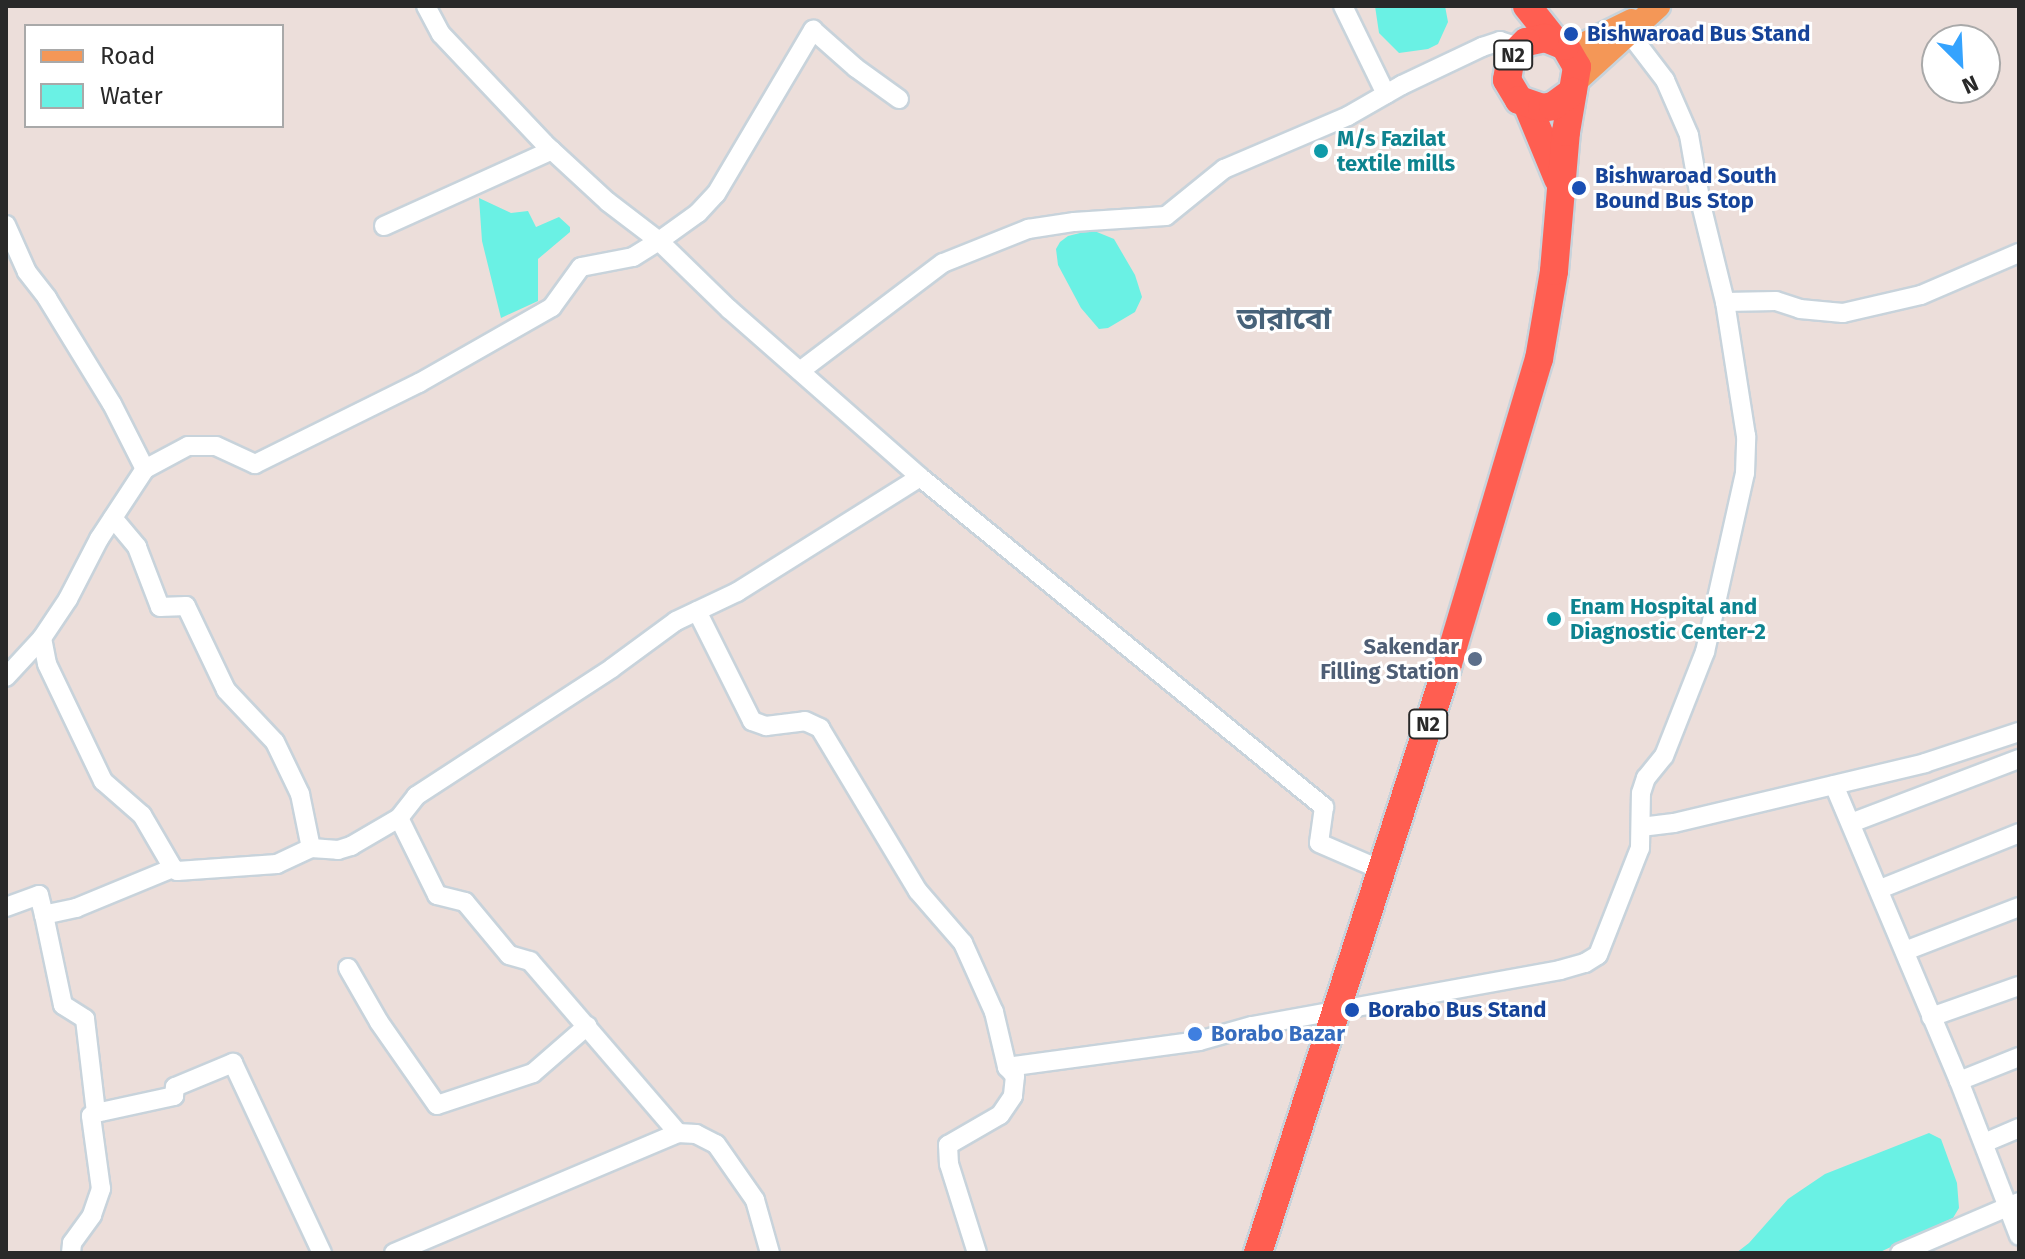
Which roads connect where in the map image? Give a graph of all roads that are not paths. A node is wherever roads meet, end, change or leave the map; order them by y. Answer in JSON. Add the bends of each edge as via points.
{"nodes":[{"id":1,"x":426,"y":6,"type":"edge"},
{"id":2,"x":1343,"y":6,"type":"edge"},
{"id":3,"x":1515,"y":6,"type":"edge"},
{"id":4,"x":1527,"y":6,"type":"edge"},
{"id":5,"x":1655,"y":9,"type":"edge"},
{"id":6,"x":1627,"y":30,"type":"junction"},
{"id":7,"x":1560,"y":43,"type":"junction"},
{"id":8,"x":1519,"y":47,"type":"junction"},
{"id":9,"x":1574,"y":86,"type":"junction"},
{"id":10,"x":1386,"y":94,"type":"junction"},
{"id":11,"x":899,"y":99,"type":"dead end"},
{"id":12,"x":1527,"y":104,"type":"junction"},
{"id":13,"x":552,"y":150,"type":"junction"},
{"id":14,"x":1561,"y":187,"type":"junction"},
{"id":15,"x":6,"y":225,"type":"edge"},
{"id":16,"x":384,"y":226,"type":"dead end"},
{"id":17,"x":659,"y":241,"type":"junction"},
{"id":18,"x":2019,"y":253,"type":"edge"},
{"id":19,"x":1725,"y":302,"type":"junction"},
{"id":20,"x":800,"y":371,"type":"junction"},
{"id":21,"x":145,"y":469,"type":"junction"},
{"id":22,"x":920,"y":477,"type":"junction"},
{"id":23,"x":113,"y":518,"type":"junction"},
{"id":24,"x":697,"y":611,"type":"junction"},
{"id":25,"x":42,"y":638,"type":"junction"},
{"id":26,"x":6,"y":677,"type":"edge"},
{"id":27,"x":2019,"y":732,"type":"edge"},
{"id":28,"x":2019,"y":759,"type":"edge"},
{"id":29,"x":1834,"y":785,"type":"junction"},
{"id":30,"x":399,"y":818,"type":"junction"},
{"id":31,"x":1851,"y":823,"type":"junction"},
{"id":32,"x":1641,"y":827,"type":"junction"},
{"id":33,"x":2019,"y":833,"type":"edge"},
{"id":34,"x":311,"y":848,"type":"junction"},
{"id":35,"x":173,"y":868,"type":"junction"},
{"id":36,"x":1381,"y":870,"type":"junction"},
{"id":37,"x":1880,"y":889,"type":"junction"},
{"id":38,"x":6,"y":907,"type":"edge"},
{"id":39,"x":2019,"y":907,"type":"edge"},
{"id":40,"x":44,"y":915,"type":"junction"},
{"id":41,"x":1905,"y":951,"type":"junction"},
{"id":42,"x":348,"y":968,"type":"dead end"},
{"id":43,"x":2019,"y":986,"type":"edge"},
{"id":44,"x":1337,"y":1011,"type":"junction"},
{"id":45,"x":1931,"y":1017,"type":"junction"},
{"id":46,"x":587,"y":1026,"type":"junction"},
{"id":47,"x":2019,"y":1057,"type":"edge"},
{"id":48,"x":1007,"y":1067,"type":"junction"},
{"id":49,"x":1959,"y":1081,"type":"junction"},
{"id":50,"x":96,"y":1113,"type":"junction"},
{"id":51,"x":2019,"y":1128,"type":"edge"},
{"id":52,"x":678,"y":1133,"type":"junction"},
{"id":53,"x":1984,"y":1143,"type":"junction"},
{"id":54,"x":2013,"y":1204,"type":"edge"},
{"id":55,"x":2019,"y":1236,"type":"edge"},
{"id":56,"x":71,"y":1253,"type":"edge"},
{"id":57,"x":322,"y":1253,"type":"edge"},
{"id":58,"x":394,"y":1253,"type":"edge"},
{"id":59,"x":770,"y":1253,"type":"edge"},
{"id":60,"x":977,"y":1253,"type":"edge"},
{"id":61,"x":1258,"y":1253,"type":"edge"},
{"id":62,"x":1900,"y":1253,"type":"edge"}],
"edges":[{"from":1,"to":13,"type":"street","via":[[441,34]]},
{"from":2,"to":10,"type":"street"},
{"from":3,"to":8,"type":"highway","number":"N2"},
{"from":4,"to":7,"type":"highway","number":"N2"},
{"from":5,"to":6,"type":"main road"},
{"from":6,"to":7,"type":"main road","via":[[1585,44]]},
{"from":6,"to":9,"type":"main road"},
{"from":6,"to":19,"type":"street","via":[[1665,80],[1689,135]]},
{"from":7,"to":8,"type":"highway","number":"N2","via":[[1535,39]]},
{"from":7,"to":9,"type":"highway","number":"N2","via":[[1577,67]]},
{"from":8,"to":10,"type":"street","via":[[1491,44]]},
{"from":8,"to":12,"type":"highway","number":"N2","via":[[1507,68],[1507,80]]},
{"from":9,"to":12,"type":"highway","via":[[1553,106]]},
{"from":9,"to":14,"type":"highway","number":"N2"},
{"from":10,"to":20,"type":"street","via":[[1224,169],[1166,216],[1028,229],[943,263]]},
{"from":11,"to":17,"type":"street","via":[[813,30],[716,194]]},
{"from":12,"to":14,"type":"highway","number":"N2"},
{"from":13,"to":16,"type":"street"},
{"from":13,"to":17,"type":"street"},
{"from":14,"to":36,"type":"highway","number":"N2","via":[[1539,359]]},
{"from":15,"to":21,"type":"street","via":[[27,272],[112,404]]},
{"from":17,"to":20,"type":"street"},
{"from":17,"to":21,"type":"street","via":[[633,257],[581,267],[552,307],[406,390],[255,464],[216,446],[188,446]]},
{"from":18,"to":19,"type":"street","via":[[1921,295],[1843,313],[1776,301]]},
{"from":19,"to":32,"type":"street","via":[[1746,436],[1745,473],[1705,652],[1664,756],[1646,778]]},
{"from":20,"to":22,"type":"street"},
{"from":21,"to":23,"type":"street"},
{"from":22,"to":24,"type":"street","via":[[737,592]]},
{"from":22,"to":36,"type":"street","via":[[1324,807],[1319,843]]},
{"from":23,"to":25,"type":"street"},
{"from":23,"to":34,"type":"street","via":[[137,547],[160,607],[186,606],[226,690],[275,742],[300,794]]},
{"from":24,"to":30,"type":"street","via":[[416,796]]},
{"from":24,"to":48,"type":"street","via":[[752,721],[766,726],[805,721],[820,728],[918,891],[963,943],[994,1012]]},
{"from":25,"to":26,"type":"street"},
{"from":25,"to":35,"type":"street","via":[[47,664],[103,781],[142,815]]},
{"from":27,"to":29,"type":"street"},
{"from":28,"to":31,"type":"street"},
{"from":29,"to":31,"type":"street"},
{"from":29,"to":32,"type":"street"},
{"from":30,"to":34,"type":"street","via":[[351,846]]},
{"from":30,"to":46,"type":"street","via":[[437,895],[465,902],[509,955],[530,961]]},
{"from":31,"to":37,"type":"street"},
{"from":32,"to":44,"type":"street","via":[[1640,848],[1618,910],[1598,955],[1585,963]]},
{"from":33,"to":37,"type":"street"},
{"from":34,"to":35,"type":"street","via":[[277,864]]},
{"from":35,"to":40,"type":"street","via":[[76,908]]},
{"from":36,"to":44,"type":"highway","number":"N2"},
{"from":37,"to":41,"type":"street"},
{"from":38,"to":40,"type":"street","via":[[39,895]]},
{"from":39,"to":41,"type":"street"},
{"from":40,"to":50,"type":"street","via":[[63,1005],[85,1019]]},
{"from":41,"to":45,"type":"street"},
{"from":42,"to":46,"type":"street","via":[[437,1105],[533,1073]]},
{"from":43,"to":45,"type":"street"},
{"from":44,"to":48,"type":"street","via":[[1199,1041]]},
{"from":44,"to":61,"type":"highway","number":"N2"},
{"from":45,"to":49,"type":"street"},
{"from":46,"to":52,"type":"street"},
{"from":47,"to":49,"type":"street"},
{"from":48,"to":60,"type":"street","via":[[1015,1076],[1013,1096],[1000,1115],[948,1145]]},
{"from":49,"to":53,"type":"street"},
{"from":50,"to":56,"type":"street","via":[[91,1116],[101,1189]]},
{"from":50,"to":57,"type":"street","via":[[174,1096],[175,1087],[233,1063]]},
{"from":51,"to":53,"type":"street"},
{"from":52,"to":58,"type":"street"},
{"from":52,"to":59,"type":"street","via":[[696,1134],[716,1144],[755,1200]]},
{"from":53,"to":54,"type":"street"},
{"from":54,"to":55,"type":"street"},
{"from":54,"to":62,"type":"street"}]}
